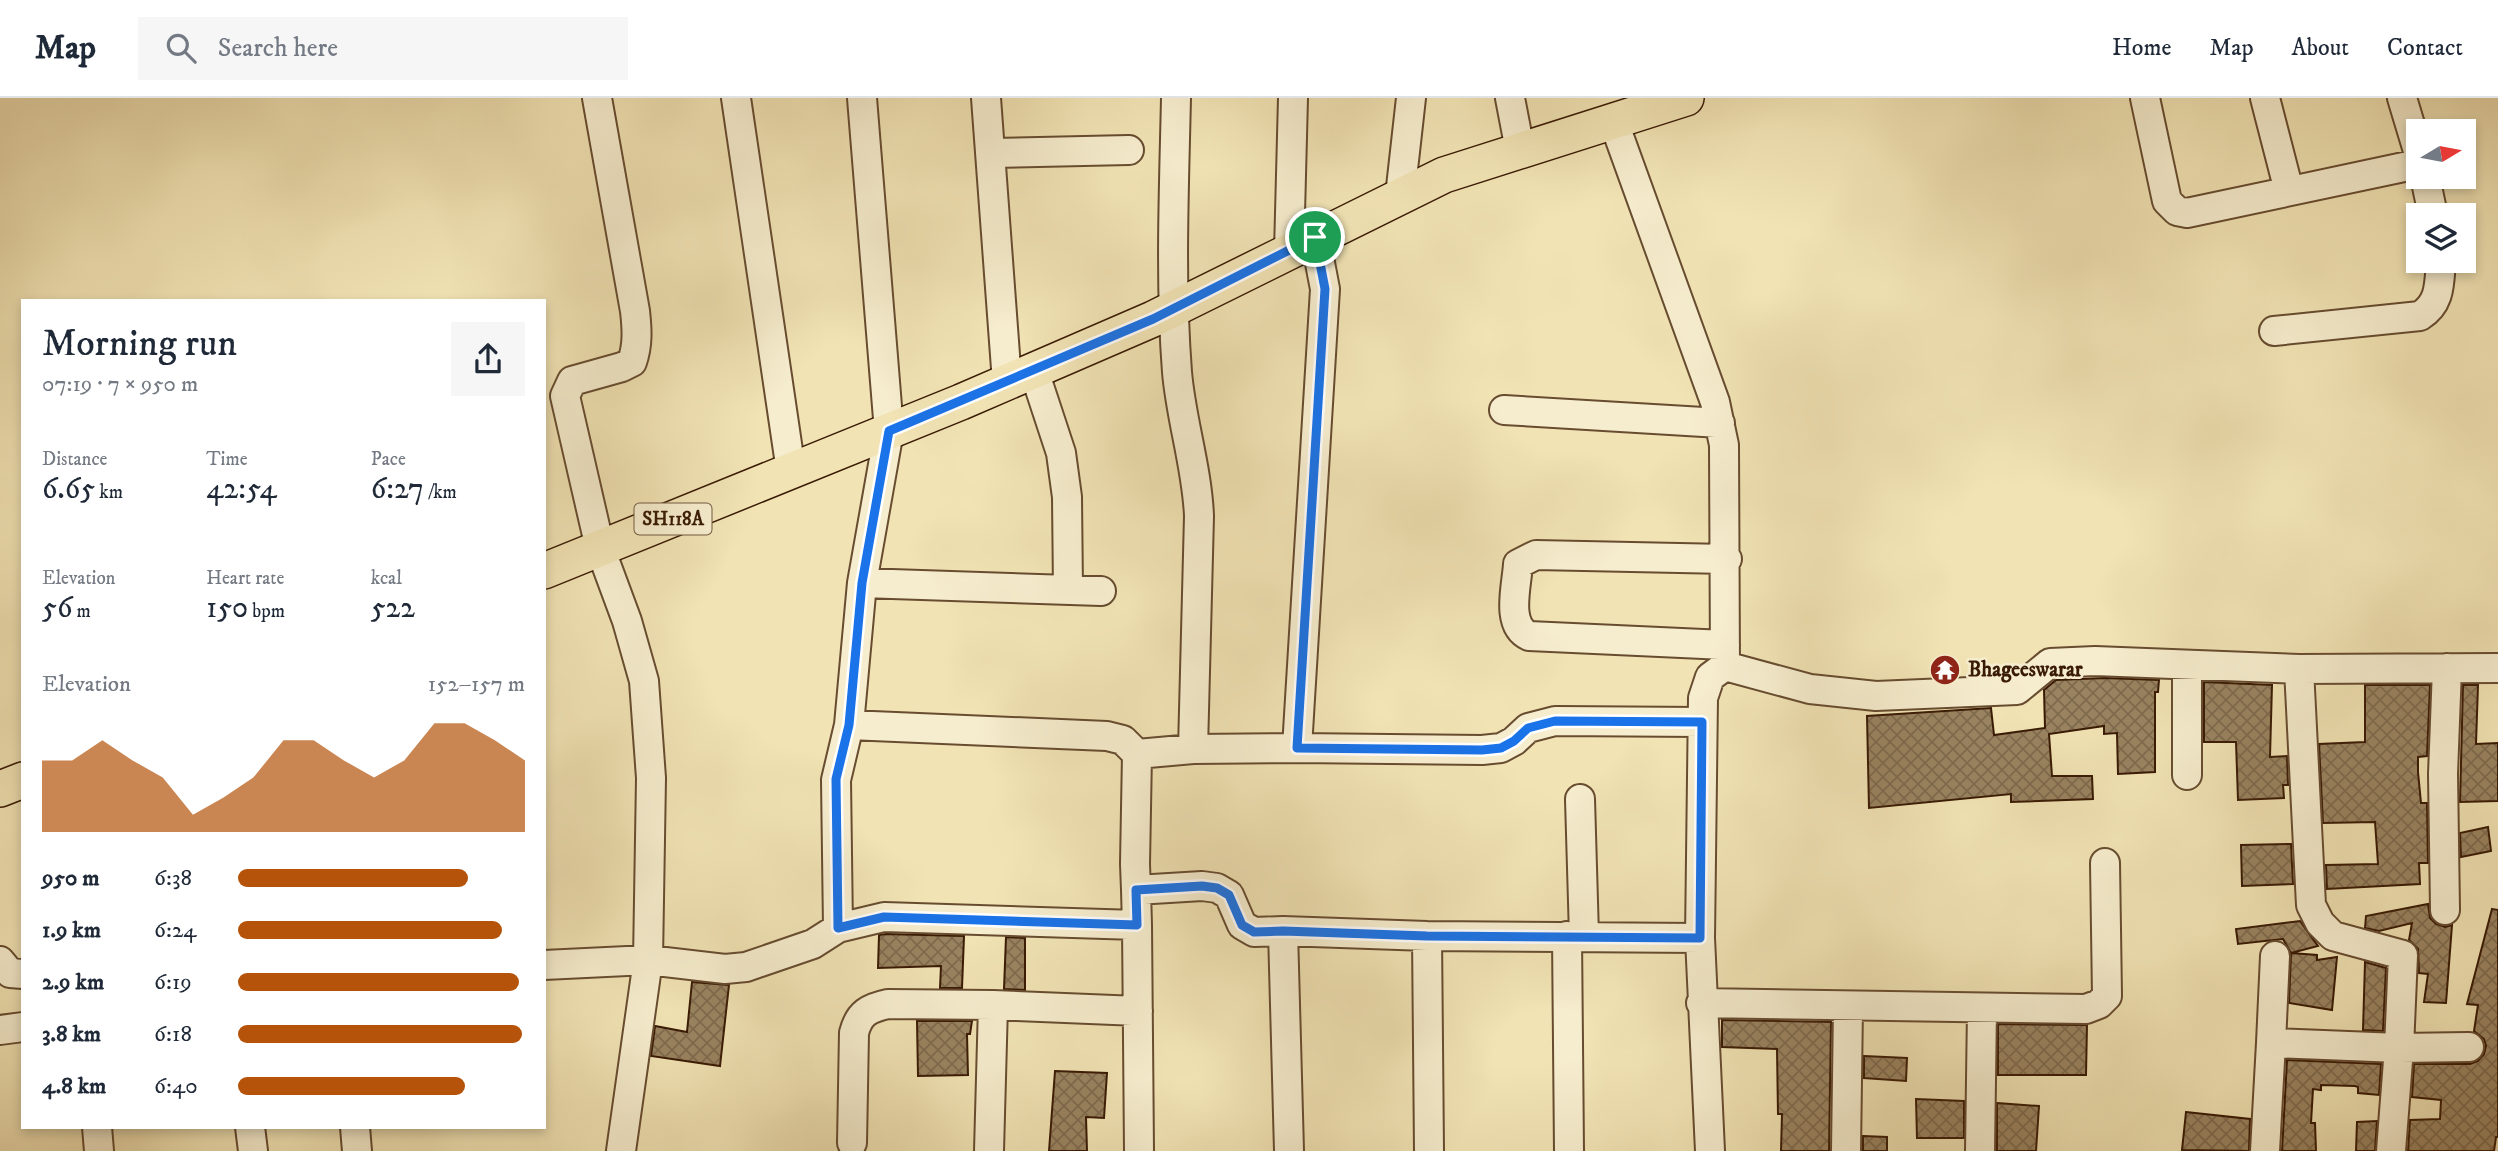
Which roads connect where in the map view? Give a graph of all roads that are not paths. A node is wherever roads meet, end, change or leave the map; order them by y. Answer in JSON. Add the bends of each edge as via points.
{"nodes":[{"id":1,"x":597,"y":98,"type":"edge"},
{"id":2,"x":736,"y":98,"type":"edge"},
{"id":3,"x":862,"y":98,"type":"edge"},
{"id":4,"x":986,"y":98,"type":"edge"},
{"id":5,"x":1176,"y":98,"type":"edge"},
{"id":6,"x":1293,"y":98,"type":"edge"},
{"id":7,"x":1411,"y":98,"type":"edge"},
{"id":8,"x":1510,"y":98,"type":"edge"},
{"id":9,"x":2145,"y":98,"type":"edge"},
{"id":10,"x":2265,"y":98,"type":"edge"},
{"id":11,"x":2402,"y":98,"type":"edge"},
{"id":12,"x":1678,"y":99,"type":"edge"},
{"id":13,"x":2408,"y":119,"type":"edge"},
{"id":14,"x":1613,"y":120,"type":"junction"},
{"id":15,"x":1129,"y":150,"type":"dead end"},
{"id":16,"x":1520,"y":150,"type":"junction"},
{"id":17,"x":990,"y":153,"type":"junction"},
{"id":18,"x":2406,"y":167,"type":"edge"},
{"id":19,"x":2289,"y":191,"type":"junction"},
{"id":20,"x":1400,"y":196,"type":"junction"},
{"id":21,"x":1302,"y":244,"type":"junction"},
{"id":22,"x":2440,"y":273,"type":"edge"},
{"id":23,"x":1172,"y":310,"type":"junction"},
{"id":24,"x":2274,"y":331,"type":"dead end"},
{"id":25,"x":1021,"y":376,"type":"junction"},
{"id":26,"x":1504,"y":410,"type":"dead end"},
{"id":27,"x":1720,"y":423,"type":"junction"},
{"id":28,"x":875,"y":437,"type":"junction"},
{"id":29,"x":797,"y":468,"type":"junction"},
{"id":30,"x":600,"y":548,"type":"junction"},
{"id":31,"x":1727,"y":559,"type":"junction"},
{"id":32,"x":546,"y":570,"type":"edge"},
{"id":33,"x":862,"y":583,"type":"junction"},
{"id":34,"x":1068,"y":590,"type":"junction"},
{"id":35,"x":1101,"y":591,"type":"dead end"},
{"id":36,"x":1725,"y":655,"type":"junction"},
{"id":37,"x":2187,"y":665,"type":"junction"},
{"id":38,"x":2447,"y":668,"type":"junction"},
{"id":39,"x":2498,"y":668,"type":"edge"},
{"id":40,"x":2299,"y":669,"type":"junction"},
{"id":41,"x":1702,"y":722,"type":"junction"},
{"id":42,"x":849,"y":725,"type":"junction"},
{"id":43,"x":1193,"y":748,"type":"junction"},
{"id":44,"x":1297,"y":748,"type":"junction"},
{"id":45,"x":1137,"y":754,"type":"junction"},
{"id":46,"x":2188,"y":775,"type":"dead end"},
{"id":47,"x":21,"y":781,"type":"edge"},
{"id":48,"x":0,"y":789,"type":"edge"},
{"id":49,"x":1580,"y":799,"type":"dead end"},
{"id":50,"x":2105,"y":863,"type":"dead end"},
{"id":51,"x":1136,"y":890,"type":"junction"},
{"id":52,"x":2445,"y":910,"type":"dead end"},
{"id":53,"x":1137,"y":925,"type":"junction"},
{"id":54,"x":838,"y":928,"type":"junction"},
{"id":55,"x":1283,"y":931,"type":"junction"},
{"id":56,"x":1427,"y":936,"type":"junction"},
{"id":57,"x":1575,"y":936,"type":"junction"},
{"id":58,"x":1700,"y":938,"type":"junction"},
{"id":59,"x":2275,"y":956,"type":"dead end"},
{"id":60,"x":648,"y":960,"type":"junction"},
{"id":61,"x":0,"y":961,"type":"edge"},
{"id":62,"x":546,"y":965,"type":"edge"},
{"id":63,"x":21,"y":974,"type":"edge"},
{"id":64,"x":1702,"y":1003,"type":"junction"},
{"id":65,"x":993,"y":1005,"type":"junction"},
{"id":66,"x":1848,"y":1007,"type":"junction"},
{"id":67,"x":1982,"y":1009,"type":"junction"},
{"id":68,"x":1138,"y":1012,"type":"junction"},
{"id":69,"x":21,"y":1027,"type":"edge"},
{"id":70,"x":0,"y":1030,"type":"edge"},
{"id":71,"x":2270,"y":1043,"type":"junction"},
{"id":72,"x":2469,"y":1047,"type":"dead end"},
{"id":73,"x":2399,"y":1048,"type":"junction"},
{"id":74,"x":97,"y":1129,"type":"edge"},
{"id":75,"x":250,"y":1129,"type":"edge"},
{"id":76,"x":355,"y":1129,"type":"edge"},
{"id":77,"x":852,"y":1143,"type":"dead end"},
{"id":78,"x":99,"y":1151,"type":"edge"},
{"id":79,"x":253,"y":1151,"type":"edge"},
{"id":80,"x":356,"y":1151,"type":"edge"},
{"id":81,"x":621,"y":1151,"type":"edge"},
{"id":82,"x":989,"y":1151,"type":"edge"},
{"id":83,"x":1139,"y":1151,"type":"edge"},
{"id":84,"x":1289,"y":1151,"type":"edge"},
{"id":85,"x":1429,"y":1151,"type":"edge"},
{"id":86,"x":1569,"y":1151,"type":"edge"},
{"id":87,"x":1710,"y":1151,"type":"edge"},
{"id":88,"x":1846,"y":1151,"type":"edge"},
{"id":89,"x":1980,"y":1151,"type":"edge"},
{"id":90,"x":2265,"y":1151,"type":"edge"},
{"id":91,"x":2391,"y":1151,"type":"edge"}],
"edges":[{"from":1,"to":30,"type":"street","via":[[638,331],[632,362],[572,381],[565,396]]},
{"from":2,"to":29,"type":"street"},
{"from":3,"to":28,"type":"street"},
{"from":4,"to":17,"type":"street"},
{"from":5,"to":23,"type":"street"},
{"from":6,"to":21,"type":"street"},
{"from":7,"to":20,"type":"street"},
{"from":8,"to":16,"type":"street"},
{"from":9,"to":19,"type":"street","via":[[2167,201],[2176,211],[2187,213]]},
{"from":10,"to":19,"type":"street"},
{"from":11,"to":13,"type":"street"},
{"from":12,"to":14,"type":"main road","number":"SH118A"},
{"from":14,"to":16,"type":"main road","number":"SH118A"},
{"from":14,"to":27,"type":"street"},
{"from":15,"to":17,"type":"street"},
{"from":16,"to":20,"type":"main road","number":"SH118A","via":[[1444,174]]},
{"from":17,"to":25,"type":"street"},
{"from":18,"to":19,"type":"street"},
{"from":20,"to":21,"type":"main road","number":"SH118A"},
{"from":21,"to":23,"type":"main road","number":"SH118A"},
{"from":21,"to":44,"type":"street","via":[[1325,289]]},
{"from":22,"to":24,"type":"street","via":[[2432,308],[2420,316]]},
{"from":23,"to":25,"type":"main road","number":"SH118A"},
{"from":23,"to":43,"type":"street","via":[[1178,382],[1198,488]]},
{"from":25,"to":28,"type":"main road","number":"SH118A"},
{"from":25,"to":34,"type":"street","via":[[1061,453]]},
{"from":26,"to":27,"type":"street"},
{"from":27,"to":31,"type":"street"},
{"from":28,"to":29,"type":"main road","number":"SH118A"},
{"from":28,"to":33,"type":"street"},
{"from":29,"to":30,"type":"main road","number":"SH118A"},
{"from":30,"to":32,"type":"main road","number":"SH118A"},
{"from":30,"to":60,"type":"street","via":[[644,681],[651,778]]},
{"from":31,"to":36,"type":"street"},
{"from":31,"to":36,"type":"street","via":[[1536,555],[1518,564],[1514,614],[1516,625],[1529,636]]},
{"from":33,"to":34,"type":"street"},
{"from":33,"to":42,"type":"street"},
{"from":34,"to":35,"type":"street"},
{"from":36,"to":37,"type":"street","via":[[1810,689],[1876,696],[2017,690],[2050,663]]},
{"from":36,"to":41,"type":"street","via":[[1710,677]]},
{"from":37,"to":40,"type":"street"},
{"from":37,"to":46,"type":"street"},
{"from":38,"to":39,"type":"street"},
{"from":38,"to":40,"type":"street"},
{"from":38,"to":52,"type":"street"},
{"from":40,"to":73,"type":"street","via":[[2311,905],[2333,936],[2403,955]]},
{"from":41,"to":44,"type":"street","via":[[1555,721],[1528,728],[1501,748],[1482,750]]},
{"from":41,"to":58,"type":"street"},
{"from":42,"to":45,"type":"street","via":[[1107,736],[1123,740]]},
{"from":42,"to":54,"type":"street","via":[[836,779]]},
{"from":43,"to":44,"type":"street"},
{"from":43,"to":45,"type":"street"},
{"from":45,"to":51,"type":"street"},
{"from":47,"to":48,"type":"main road"},
{"from":49,"to":57,"type":"street"},
{"from":50,"to":67,"type":"street","via":[[2107,996],[2086,1009]]},
{"from":51,"to":53,"type":"street"},
{"from":51,"to":55,"type":"street","via":[[1217,888],[1229,895],[1242,925],[1254,932]]},
{"from":53,"to":54,"type":"street","via":[[884,917]]},
{"from":53,"to":68,"type":"street"},
{"from":54,"to":60,"type":"street","via":[[813,944],[746,967]]},
{"from":55,"to":56,"type":"street"},
{"from":55,"to":84,"type":"street"},
{"from":56,"to":57,"type":"street"},
{"from":56,"to":85,"type":"street"},
{"from":57,"to":58,"type":"street"},
{"from":57,"to":86,"type":"street"},
{"from":58,"to":64,"type":"street"},
{"from":59,"to":71,"type":"street"},
{"from":60,"to":62,"type":"street"},
{"from":60,"to":81,"type":"street"},
{"from":61,"to":63,"type":"street","via":[[10,973]]},
{"from":64,"to":66,"type":"street"},
{"from":64,"to":87,"type":"street"},
{"from":65,"to":68,"type":"street"},
{"from":65,"to":77,"type":"street","via":[[888,1004],[863,1013],[854,1033]]},
{"from":65,"to":82,"type":"street"},
{"from":66,"to":67,"type":"street"},
{"from":66,"to":88,"type":"street"},
{"from":67,"to":89,"type":"street"},
{"from":68,"to":83,"type":"street"},
{"from":69,"to":70,"type":"street"},
{"from":71,"to":73,"type":"street"},
{"from":71,"to":90,"type":"street"},
{"from":72,"to":73,"type":"street"},
{"from":73,"to":91,"type":"street"},
{"from":74,"to":78,"type":"street"},
{"from":75,"to":79,"type":"street"},
{"from":76,"to":80,"type":"street"}]}
